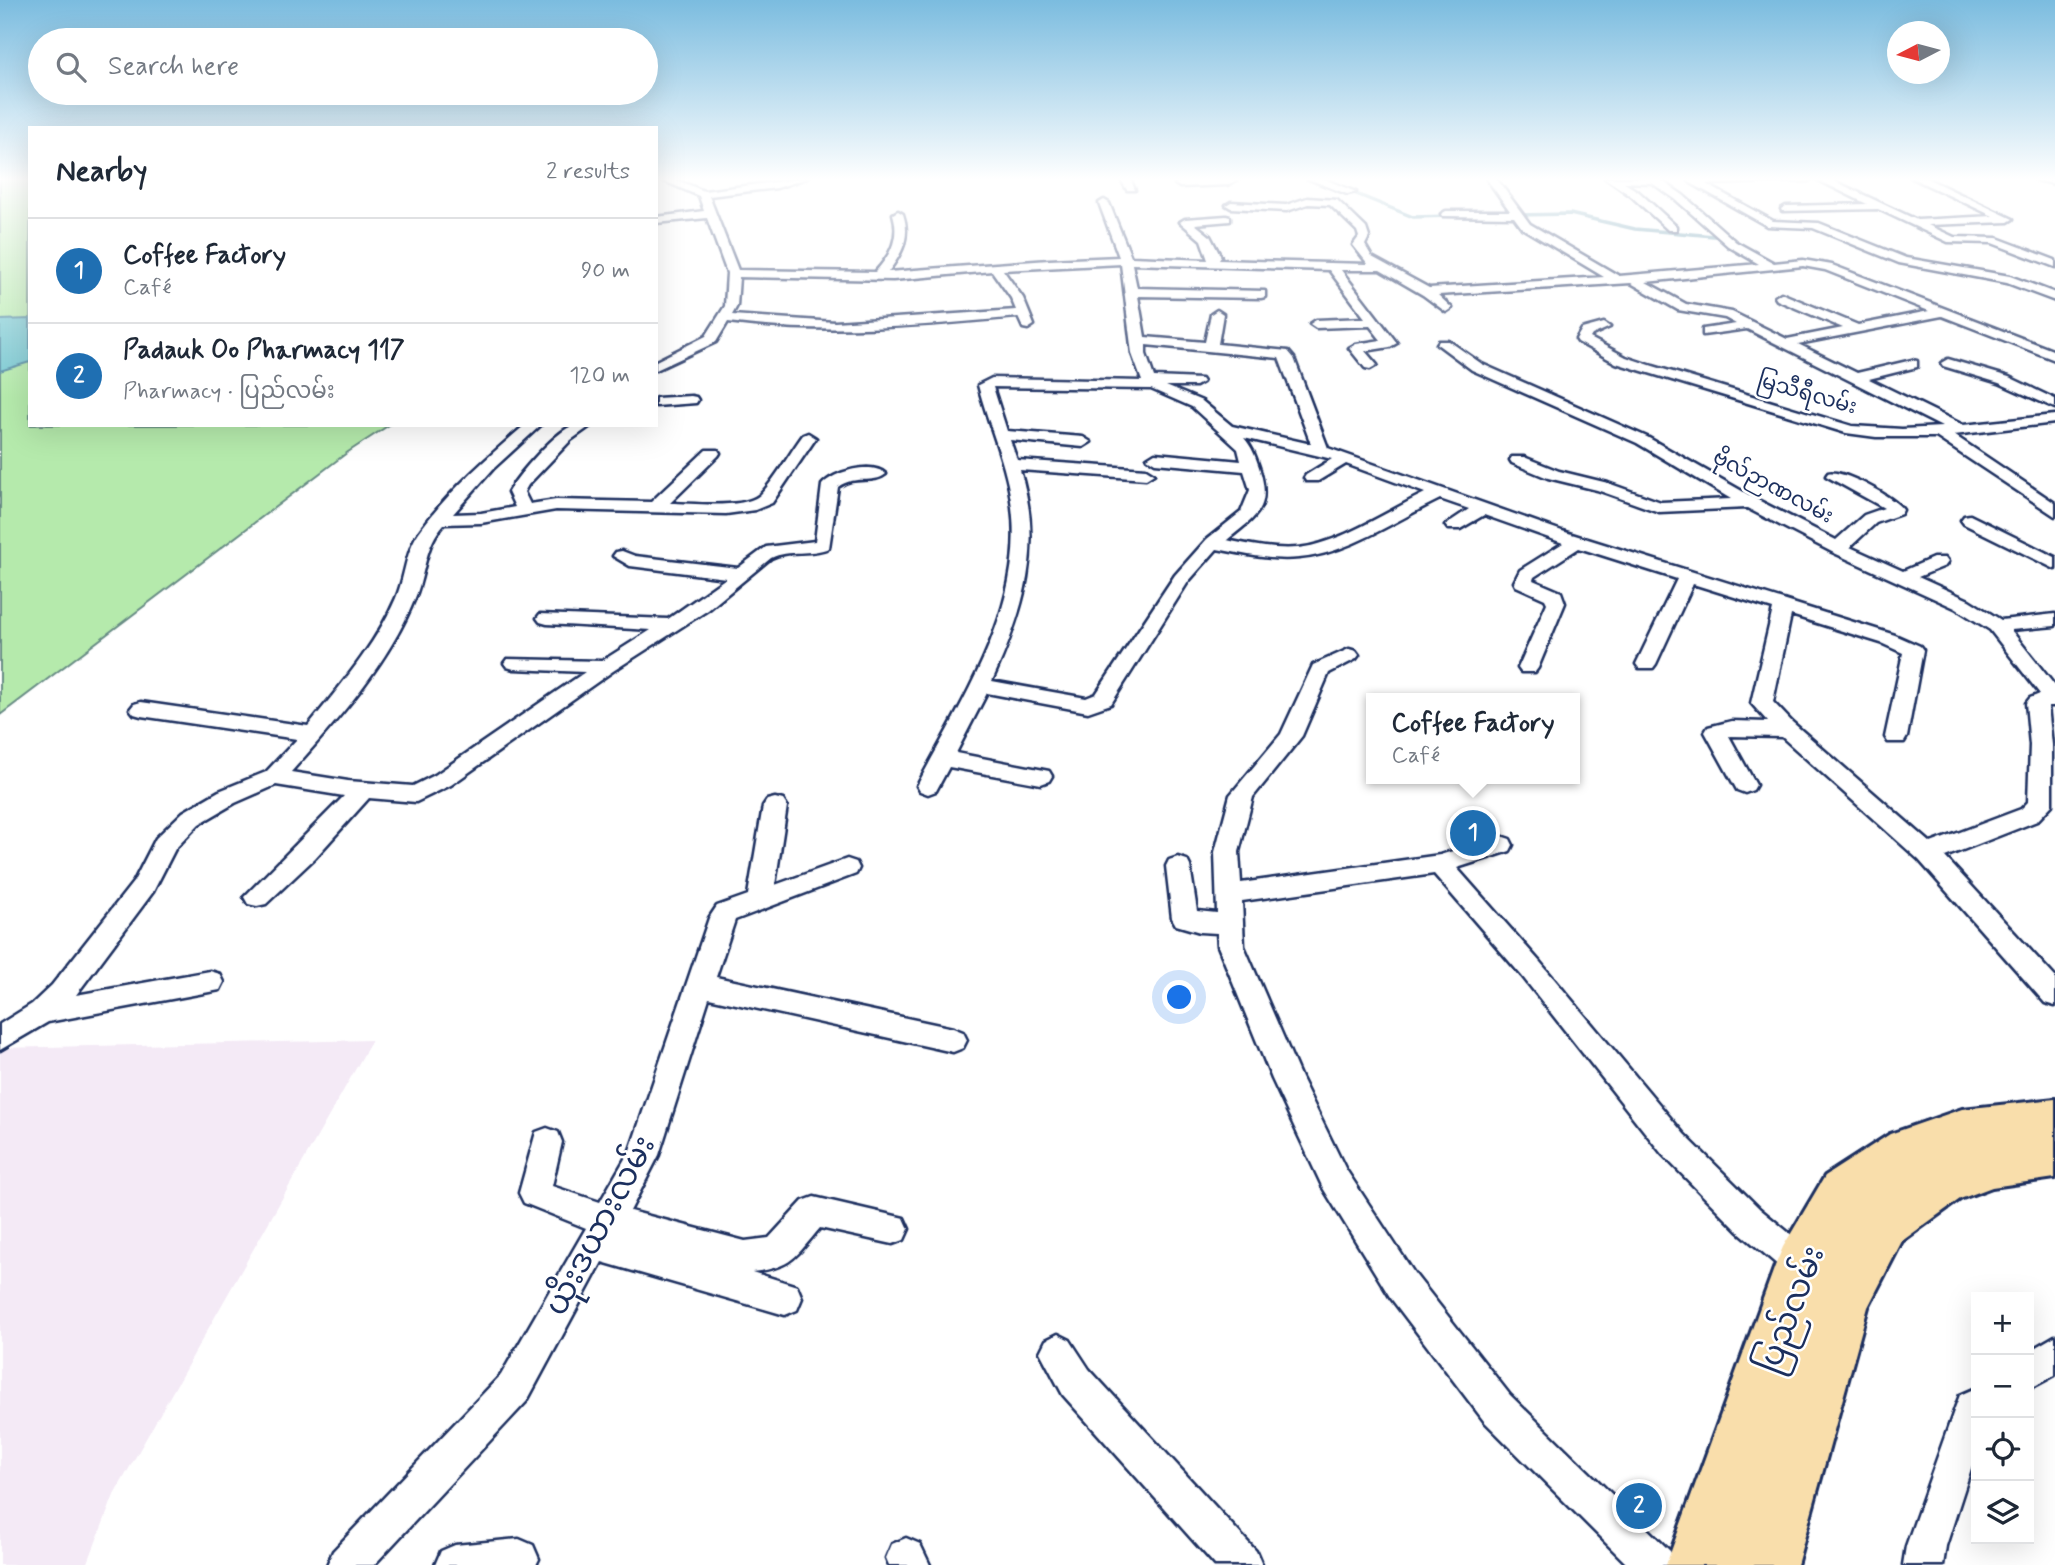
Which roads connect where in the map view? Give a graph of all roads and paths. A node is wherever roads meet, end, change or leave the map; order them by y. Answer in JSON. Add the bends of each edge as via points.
{"nodes":[{"id":1,"x":724,"y":251,"type":"edge"},
{"id":2,"x":896,"y":251,"type":"edge"},
{"id":3,"x":1123,"y":251,"type":"edge"},
{"id":4,"x":1212,"y":251,"type":"edge"},
{"id":5,"x":1361,"y":251,"type":"edge"},
{"id":6,"x":1567,"y":251,"type":"edge"},
{"id":7,"x":1744,"y":251,"type":"edge"},
{"id":8,"x":1878,"y":251,"type":"edge"},
{"id":9,"x":2021,"y":251,"type":"edge"},
{"id":10,"x":1126,"y":260,"type":"junction"},
{"id":11,"x":1213,"y":261,"type":"junction"},
{"id":12,"x":1903,"y":261,"type":"junction"},
{"id":13,"x":1875,"y":262,"type":"dead end"},
{"id":14,"x":1857,"y":263,"type":"dead end"},
{"id":15,"x":2054,"y":264,"type":"edge"},
{"id":16,"x":1771,"y":266,"type":"junction"},
{"id":17,"x":995,"y":267,"type":"junction"},
{"id":18,"x":1380,"y":267,"type":"junction"},
{"id":19,"x":1828,"y":267,"type":"junction"},
{"id":20,"x":1333,"y":268,"type":"junction"},
{"id":21,"x":733,"y":273,"type":"junction"},
{"id":22,"x":878,"y":275,"type":"junction"},
{"id":23,"x":1633,"y":279,"type":"junction"},
{"id":24,"x":2047,"y":279,"type":"dead end"},
{"id":25,"x":1617,"y":280,"type":"junction"},
{"id":26,"x":2010,"y":280,"type":"junction"},
{"id":27,"x":1132,"y":292,"type":"junction"},
{"id":28,"x":1427,"y":292,"type":"junction"},
{"id":29,"x":1261,"y":294,"type":"dead end"},
{"id":30,"x":1781,"y":297,"type":"dead end"},
{"id":31,"x":2055,"y":297,"type":"edge"},
{"id":32,"x":1446,"y":308,"type":"dead end"},
{"id":33,"x":1217,"y":314,"type":"dead end"},
{"id":34,"x":1949,"y":314,"type":"junction"},
{"id":35,"x":724,"y":318,"type":"junction"},
{"id":36,"x":1372,"y":322,"type":"junction"},
{"id":37,"x":1316,"y":324,"type":"dead end"},
{"id":38,"x":1751,"y":326,"type":"junction"},
{"id":39,"x":1908,"y":326,"type":"dead end"},
{"id":40,"x":1604,"y":327,"type":"dead end"},
{"id":41,"x":1857,"y":329,"type":"junction"},
{"id":42,"x":1707,"y":332,"type":"dead end"},
{"id":43,"x":1261,"y":339,"type":"dead end"},
{"id":44,"x":1139,"y":340,"type":"junction"},
{"id":45,"x":1212,"y":342,"type":"junction"},
{"id":46,"x":1785,"y":342,"type":"junction"},
{"id":47,"x":1444,"y":344,"type":"dead end"},
{"id":48,"x":658,"y":348,"type":"edge"},
{"id":49,"x":687,"y":352,"type":"junction"},
{"id":50,"x":2055,"y":356,"type":"edge"},
{"id":51,"x":1948,"y":363,"type":"dead end"},
{"id":52,"x":658,"y":365,"type":"edge"},
{"id":53,"x":1370,"y":365,"type":"dead end"},
{"id":54,"x":1912,"y":365,"type":"dead end"},
{"id":55,"x":1856,"y":378,"type":"junction"},
{"id":56,"x":1196,"y":382,"type":"dead end"},
{"id":57,"x":1152,"y":383,"type":"junction"},
{"id":58,"x":691,"y":400,"type":"dead end"},
{"id":59,"x":658,"y":402,"type":"edge"},
{"id":60,"x":2055,"y":404,"type":"edge"},
{"id":61,"x":2053,"y":421,"type":"edge"},
{"id":62,"x":532,"y":427,"type":"edge"},
{"id":63,"x":582,"y":427,"type":"edge"},
{"id":64,"x":1227,"y":429,"type":"junction"},
{"id":65,"x":1958,"y":429,"type":"junction"},
{"id":66,"x":1938,"y":432,"type":"junction"},
{"id":67,"x":1000,"y":435,"type":"junction"},
{"id":68,"x":808,"y":438,"type":"dead end"},
{"id":69,"x":1083,"y":442,"type":"dead end"},
{"id":70,"x":1321,"y":452,"type":"junction"},
{"id":71,"x":712,"y":453,"type":"dead end"},
{"id":72,"x":1155,"y":458,"type":"dead end"},
{"id":73,"x":1346,"y":458,"type":"junction"},
{"id":74,"x":1518,"y":460,"type":"dead end"},
{"id":75,"x":1008,"y":464,"type":"junction"},
{"id":76,"x":1251,"y":467,"type":"junction"},
{"id":77,"x":878,"y":474,"type":"dead end"},
{"id":78,"x":1146,"y":474,"type":"dead end"},
{"id":79,"x":1834,"y":476,"type":"dead end"},
{"id":80,"x":1312,"y":478,"type":"dead end"},
{"id":81,"x":1440,"y":492,"type":"junction"},
{"id":82,"x":1750,"y":503,"type":"junction"},
{"id":83,"x":656,"y":507,"type":"junction"},
{"id":84,"x":1483,"y":508,"type":"junction"},
{"id":85,"x":524,"y":509,"type":"junction"},
{"id":86,"x":2055,"y":511,"type":"edge"},
{"id":87,"x":440,"y":519,"type":"junction"},
{"id":88,"x":1970,"y":520,"type":"dead end"},
{"id":89,"x":1454,"y":525,"type":"dead end"},
{"id":90,"x":1576,"y":542,"type":"junction"},
{"id":91,"x":1213,"y":543,"type":"junction"},
{"id":92,"x":1838,"y":548,"type":"junction"},
{"id":93,"x":622,"y":556,"type":"dead end"},
{"id":94,"x":1939,"y":562,"type":"dead end"},
{"id":95,"x":2055,"y":564,"type":"edge"},
{"id":96,"x":742,"y":574,"type":"junction"},
{"id":97,"x":1906,"y":576,"type":"junction"},
{"id":98,"x":1686,"y":578,"type":"junction"},
{"id":99,"x":1783,"y":607,"type":"junction"},
{"id":100,"x":547,"y":618,"type":"dead end"},
{"id":101,"x":2055,"y":620,"type":"edge"},
{"id":102,"x":672,"y":625,"type":"junction"},
{"id":103,"x":1997,"y":626,"type":"junction"},
{"id":104,"x":1349,"y":655,"type":"dead end"},
{"id":105,"x":514,"y":663,"type":"dead end"},
{"id":106,"x":1646,"y":664,"type":"dead end"},
{"id":107,"x":606,"y":667,"type":"junction"},
{"id":108,"x":1528,"y":668,"type":"dead end"},
{"id":109,"x":979,"y":685,"type":"junction"},
{"id":110,"x":2054,"y":698,"type":"edge"},
{"id":111,"x":141,"y":709,"type":"dead end"},
{"id":112,"x":1788,"y":730,"type":"junction"},
{"id":113,"x":313,"y":734,"type":"junction"},
{"id":114,"x":1896,"y":737,"type":"dead end"},
{"id":115,"x":942,"y":758,"type":"junction"},
{"id":116,"x":1041,"y":776,"type":"dead end"},
{"id":117,"x":274,"y":777,"type":"junction"},
{"id":118,"x":1745,"y":785,"type":"dead end"},
{"id":119,"x":928,"y":786,"type":"dead end"},
{"id":120,"x":363,"y":790,"type":"junction"},
{"id":121,"x":775,"y":806,"type":"dead end"},
{"id":122,"x":1501,"y":845,"type":"dead end"},
{"id":123,"x":1928,"y":854,"type":"junction"},
{"id":124,"x":1440,"y":864,"type":"junction"},
{"id":125,"x":1178,"y":866,"type":"dead end"},
{"id":126,"x":847,"y":867,"type":"dead end"},
{"id":127,"x":1229,"y":894,"type":"junction"},
{"id":128,"x":257,"y":897,"type":"dead end"},
{"id":129,"x":760,"y":900,"type":"junction"},
{"id":130,"x":1230,"y":924,"type":"junction"},
{"id":131,"x":210,"y":982,"type":"dead end"},
{"id":132,"x":701,"y":985,"type":"junction"},
{"id":133,"x":2055,"y":995,"type":"edge"},
{"id":134,"x":42,"y":1012,"type":"junction"},
{"id":135,"x":3,"y":1038,"type":"edge"},
{"id":136,"x":953,"y":1040,"type":"dead end"},
{"id":137,"x":2055,"y":1121,"type":"edge"},
{"id":138,"x":547,"y":1142,"type":"dead end"},
{"id":139,"x":2055,"y":1154,"type":"edge"},
{"id":140,"x":893,"y":1228,"type":"dead end"},
{"id":141,"x":601,"y":1232,"type":"junction"},
{"id":142,"x":1823,"y":1282,"type":"junction"},
{"id":143,"x":785,"y":1298,"type":"dead end"},
{"id":144,"x":1058,"y":1352,"type":"dead end"},
{"id":145,"x":2055,"y":1354,"type":"edge"},
{"id":146,"x":2034,"y":1368,"type":"edge"},
{"id":147,"x":1971,"y":1414,"type":"edge"},
{"id":148,"x":519,"y":1559,"type":"dead end"},
{"id":149,"x":347,"y":1565,"type":"edge"},
{"id":150,"x":455,"y":1565,"type":"edge"},
{"id":151,"x":1242,"y":1565,"type":"edge"},
{"id":152,"x":1656,"y":1565,"type":"edge"},
{"id":153,"x":1700,"y":1565,"type":"edge"},
{"id":154,"x":1763,"y":1565,"type":"edge"},
{"id":155,"x":1923,"y":1565,"type":"edge"}],
"edges":[{"from":1,"to":21,"type":"street"},
{"from":2,"to":22,"type":"street"},
{"from":3,"to":10,"type":"street"},
{"from":4,"to":11,"type":"street"},
{"from":5,"to":18,"type":"street"},
{"from":6,"to":25,"type":"street"},
{"from":7,"to":16,"type":"street"},
{"from":8,"to":12,"type":"street"},
{"from":9,"to":15,"type":"street"},
{"from":10,"to":11,"type":"street"},
{"from":10,"to":17,"type":"street"},
{"from":10,"to":27,"type":"street"},
{"from":11,"to":20,"type":"street"},
{"from":12,"to":13,"type":"street"},
{"from":12,"to":26,"type":"street"},
{"from":14,"to":19,"type":"street"},
{"from":16,"to":19,"type":"street","via":[[1803,263]]},
{"from":16,"to":23,"type":"street"},
{"from":17,"to":22,"type":"street"},
{"from":17,"to":35,"type":"street","via":[[1026,319],[782,325]]},
{"from":18,"to":20,"type":"street"},
{"from":18,"to":28,"type":"street"},
{"from":19,"to":34,"type":"street"},
{"from":20,"to":36,"type":"street"},
{"from":21,"to":22,"type":"street"},
{"from":21,"to":35,"type":"street","via":[[731,306]]},
{"from":23,"to":25,"type":"street"},
{"from":23,"to":38,"type":"street","via":[[1682,307],[1714,310]]},
{"from":24,"to":26,"type":"street"},
{"from":25,"to":28,"type":"street"},
{"from":26,"to":31,"type":"street"},
{"from":27,"to":29,"type":"street"},
{"from":27,"to":44,"type":"street"},
{"from":28,"to":32,"type":"street"},
{"from":30,"to":41,"type":"street"},
{"from":33,"to":45,"type":"street"},
{"from":34,"to":39,"type":"street"},
{"from":34,"to":41,"type":"street"},
{"from":34,"to":50,"type":"street"},
{"from":35,"to":49,"type":"street","via":[[711,339]]},
{"from":36,"to":37,"type":"street"},
{"from":36,"to":53,"type":"street","via":[[1390,343],[1356,348]]},
{"from":38,"to":42,"type":"street"},
{"from":38,"to":46,"type":"street"},
{"from":40,"to":66,"type":"street","name":"မြသီရီလမ်း","via":[[1587,332],[1583,339],[1648,369],[1851,430]]},
{"from":41,"to":46,"type":"street"},
{"from":43,"to":45,"type":"street"},
{"from":44,"to":45,"type":"street"},
{"from":44,"to":57,"type":"street","via":[[1145,374]]},
{"from":45,"to":70,"type":"street","via":[[1287,358]]},
{"from":46,"to":55,"type":"street"},
{"from":47,"to":82,"type":"street","name":"ဗိုလ်ဉာဏလမ်း","via":[[1477,368],[1642,440]]},
{"from":48,"to":49,"type":"street"},
{"from":49,"to":52,"type":"street"},
{"from":51,"to":60,"type":"street","via":[[2004,380]]},
{"from":54,"to":55,"type":"street"},
{"from":55,"to":65,"type":"street"},
{"from":56,"to":57,"type":"street"},
{"from":57,"to":64,"type":"street","via":[[1197,404]]},
{"from":57,"to":67,"type":"street","via":[[987,383]]},
{"from":58,"to":59,"type":"street"},
{"from":61,"to":65,"type":"street","name":"မြသီရီလမ်း"},
{"from":62,"to":87,"type":"street","via":[[487,466]]},
{"from":63,"to":85,"type":"street","via":[[521,483],[516,492]]},
{"from":64,"to":70,"type":"street"},
{"from":64,"to":76,"type":"street","via":[[1245,448]]},
{"from":65,"to":66,"type":"street","name":"မြသီရီလမ်း"},
{"from":66,"to":86,"type":"street"},
{"from":67,"to":69,"type":"street"},
{"from":67,"to":75,"type":"street"},
{"from":68,"to":83,"type":"street","via":[[763,501],[726,509]]},
{"from":70,"to":73,"type":"street"},
{"from":71,"to":83,"type":"street"},
{"from":72,"to":76,"type":"street"},
{"from":73,"to":80,"type":"street"},
{"from":73,"to":81,"type":"street"},
{"from":74,"to":82,"type":"street","via":[[1659,507]]},
{"from":75,"to":78,"type":"street"},
{"from":75,"to":109,"type":"street","via":[[1021,507],[1022,565],[1013,608]]},
{"from":76,"to":91,"type":"street","via":[[1258,489],[1249,513]]},
{"from":77,"to":96,"type":"street","via":[[844,475],[830,485],[823,544],[815,549],[772,549]]},
{"from":79,"to":92,"type":"street","via":[[1895,510],[1870,519]]},
{"from":81,"to":84,"type":"street"},
{"from":81,"to":91,"type":"street","via":[[1303,553]]},
{"from":82,"to":92,"type":"street","name":"ဗိုလ်ဉာဏလမ်း"},
{"from":83,"to":85,"type":"street","via":[[556,505]]},
{"from":84,"to":89,"type":"street"},
{"from":84,"to":90,"type":"street"},
{"from":85,"to":87,"type":"street","via":[[481,518]]},
{"from":87,"to":113,"type":"street","via":[[417,552],[406,597],[373,657]]},
{"from":88,"to":95,"type":"street"},
{"from":90,"to":98,"type":"street"},
{"from":90,"to":108,"type":"street","via":[[1526,574],[1523,582],[1554,596],[1556,603]]},
{"from":91,"to":109,"type":"street","via":[[1181,579],[1097,704]]},
{"from":92,"to":97,"type":"street","name":"ဗိုလ်ဉာဏလမ်း"},
{"from":93,"to":96,"type":"street","via":[[630,561]]},
{"from":94,"to":97,"type":"street"},
{"from":96,"to":102,"type":"street"},
{"from":97,"to":103,"type":"street","name":"ဗိုလ်ဉာဏလမ်း"},
{"from":98,"to":99,"type":"street"},
{"from":98,"to":106,"type":"street"},
{"from":99,"to":112,"type":"street","via":[[1762,703]]},
{"from":99,"to":114,"type":"street","via":[[1913,650]]},
{"from":100,"to":102,"type":"street"},
{"from":101,"to":103,"type":"street"},
{"from":102,"to":107,"type":"street"},
{"from":103,"to":110,"type":"street","name":"ဗိုလ်ဉာဏလမ်း"},
{"from":104,"to":127,"type":"street","via":[[1320,669],[1291,736],[1242,795],[1227,852]]},
{"from":105,"to":107,"type":"street"},
{"from":107,"to":120,"type":"street","via":[[416,794]]},
{"from":109,"to":115,"type":"street"},
{"from":110,"to":123,"type":"street","via":[[2038,703],[2040,805],[2029,815]]},
{"from":111,"to":113,"type":"street"},
{"from":112,"to":118,"type":"street","via":[[1732,728],[1716,732]]},
{"from":112,"to":123,"type":"street"},
{"from":113,"to":117,"type":"street"},
{"from":115,"to":116,"type":"street"},
{"from":115,"to":119,"type":"street"},
{"from":117,"to":120,"type":"street"},
{"from":117,"to":134,"type":"street","via":[[191,818],[165,844],[144,886],[112,931]]},
{"from":120,"to":128,"type":"street"},
{"from":121,"to":129,"type":"street"},
{"from":122,"to":124,"type":"street"},
{"from":123,"to":133,"type":"street"},
{"from":124,"to":127,"type":"street"},
{"from":124,"to":142,"type":"street","via":[[1673,1144],[1749,1220]]},
{"from":125,"to":130,"type":"street","via":[[1185,918]]},
{"from":126,"to":129,"type":"street","name":"ယိုးဒယားလမ်း"},
{"from":127,"to":130,"type":"street"},
{"from":129,"to":132,"type":"street","name":"ယိုးဒယားလမ်း","via":[[722,918]]},
{"from":130,"to":152,"type":"street","via":[[1231,946],[1334,1178],[1402,1286],[1497,1408]]},
{"from":131,"to":134,"type":"street"},
{"from":132,"to":136,"type":"street"},
{"from":132,"to":141,"type":"street","name":"ယိုးဒယားလမ်း","via":[[644,1156]]},
{"from":134,"to":135,"type":"street"},
{"from":137,"to":142,"type":"highway","name":"ပြည်လမ်း","via":[[1962,1132],[1908,1151],[1844,1194]]},
{"from":138,"to":141,"type":"street","via":[[535,1193]]},
{"from":139,"to":142,"type":"highway","name":"ပြည်လမ်း","via":[[1992,1163],[1941,1182],[1883,1223]]},
{"from":140,"to":141,"type":"street","via":[[814,1212],[777,1253],[745,1257]]},
{"from":141,"to":143,"type":"street"},
{"from":141,"to":149,"type":"street","name":"ယိုးဒယားလမ်း","via":[[514,1388]]},
{"from":142,"to":153,"type":"highway","name":"ပြည်လမ်း"},
{"from":142,"to":154,"type":"highway","name":"ပြည်လမ်း"},
{"from":144,"to":151,"type":"street","via":[[1076,1382]]},
{"from":145,"to":146,"type":"street"},
{"from":147,"to":155,"type":"street"},
{"from":148,"to":150,"type":"street"}]}
